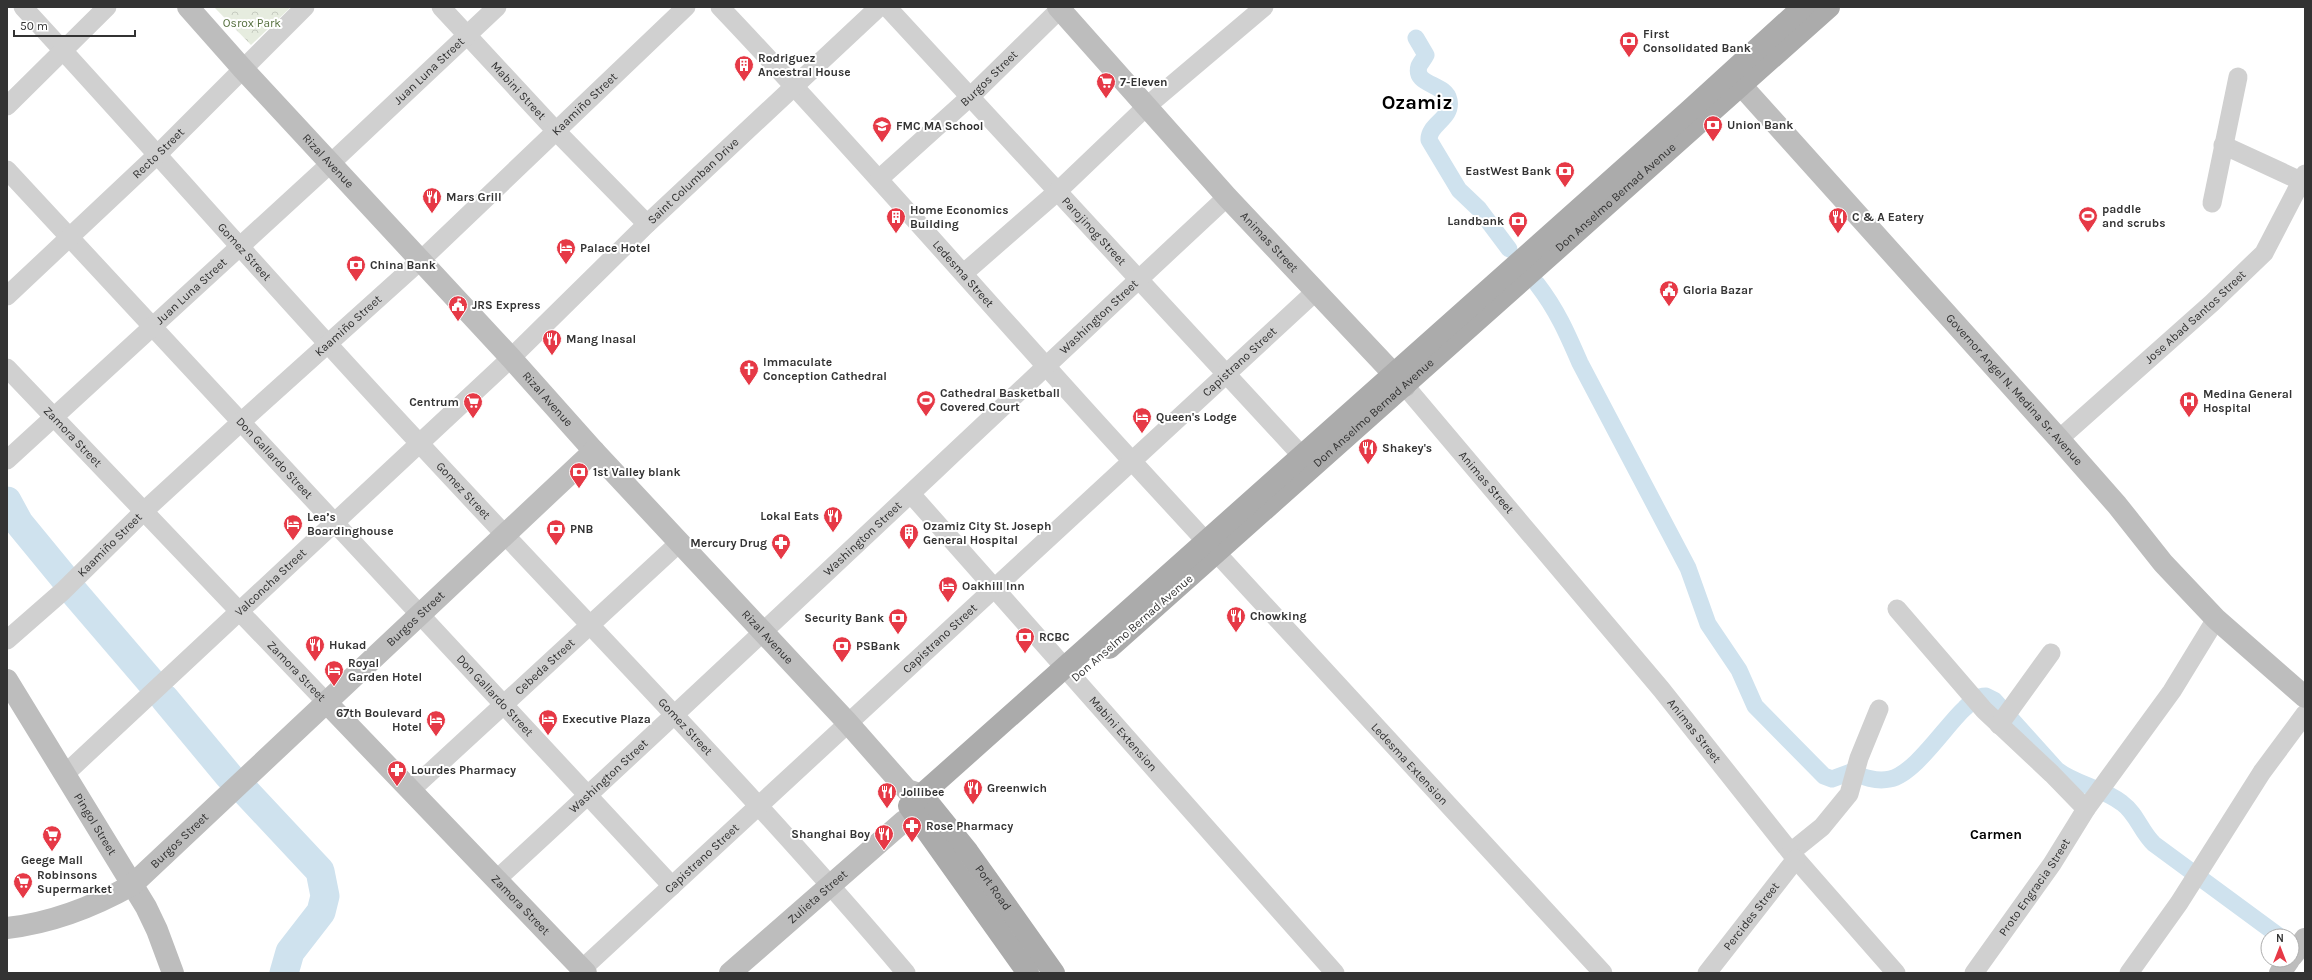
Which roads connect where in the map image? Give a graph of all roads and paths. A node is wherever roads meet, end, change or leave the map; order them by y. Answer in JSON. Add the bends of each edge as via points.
{"nodes":[{"id":1,"x":23,"y":7,"type":"edge"},
{"id":2,"x":106,"y":7,"type":"edge"},
{"id":3,"x":188,"y":7,"type":"edge"},
{"id":4,"x":305,"y":7,"type":"edge"},
{"id":5,"x":441,"y":7,"type":"edge"},
{"id":6,"x":497,"y":7,"type":"edge"},
{"id":7,"x":686,"y":7,"type":"edge"},
{"id":8,"x":720,"y":7,"type":"edge"},
{"id":9,"x":879,"y":7,"type":"edge"},
{"id":10,"x":887,"y":7,"type":"edge"},
{"id":11,"x":1264,"y":7,"type":"edge"},
{"id":12,"x":1803,"y":7,"type":"edge"},
{"id":13,"x":1829,"y":7,"type":"edge"},
{"id":14,"x":1060,"y":8,"type":"edge"},
{"id":15,"x":467,"y":36,"type":"junction"},
{"id":16,"x":62,"y":50,"type":"junction"},
{"id":17,"x":242,"y":68,"type":"junction"},
{"id":18,"x":2238,"y":77,"type":"dead end"},
{"id":19,"x":1736,"y":80,"type":"junction"},
{"id":20,"x":795,"y":86,"type":"junction"},
{"id":21,"x":971,"y":96,"type":"junction"},
{"id":22,"x":7,"y":106,"type":"edge"},
{"id":23,"x":1147,"y":106,"type":"junction"},
{"id":24,"x":556,"y":131,"type":"junction"},
{"id":25,"x":2223,"y":145,"type":"junction"},
{"id":26,"x":158,"y":154,"type":"junction"},
{"id":27,"x":331,"y":163,"type":"junction"},
{"id":28,"x":7,"y":170,"type":"edge"},
{"id":29,"x":2304,"y":178,"type":"edge"},
{"id":30,"x":879,"y":179,"type":"junction"},
{"id":31,"x":1058,"y":191,"type":"junction"},
{"id":32,"x":1228,"y":197,"type":"junction"},
{"id":33,"x":2212,"y":203,"type":"dead end"},
{"id":34,"x":647,"y":224,"type":"junction"},
{"id":35,"x":69,"y":237,"type":"junction"},
{"id":36,"x":240,"y":246,"type":"junction"},
{"id":37,"x":421,"y":260,"type":"junction"},
{"id":38,"x":964,"y":274,"type":"junction"},
{"id":39,"x":1138,"y":280,"type":"junction"},
{"id":40,"x":1315,"y":292,"type":"junction"},
{"id":41,"x":7,"y":296,"type":"edge"},
{"id":42,"x":152,"y":326,"type":"junction"},
{"id":43,"x":329,"y":342,"type":"junction"},
{"id":44,"x":511,"y":358,"type":"junction"},
{"id":45,"x":1046,"y":365,"type":"junction"},
{"id":46,"x":7,"y":368,"type":"edge"},
{"id":47,"x":1226,"y":374,"type":"junction"},
{"id":48,"x":1399,"y":380,"type":"junction"},
{"id":49,"x":52,"y":416,"type":"junction"},
{"id":50,"x":241,"y":422,"type":"junction"},
{"id":51,"x":2059,"y":439,"type":"junction"},
{"id":52,"x":419,"y":444,"type":"junction"},
{"id":53,"x":594,"y":452,"type":"junction"},
{"id":54,"x":1302,"y":456,"type":"junction"},
{"id":55,"x":7,"y":460,"type":"edge"},
{"id":56,"x":1132,"y":461,"type":"junction"},
{"id":57,"x":911,"y":494,"type":"junction"},
{"id":58,"x":144,"y":512,"type":"junction"},
{"id":59,"x":335,"y":522,"type":"junction"},
{"id":60,"x":505,"y":534,"type":"junction"},
{"id":61,"x":679,"y":543,"type":"junction"},
{"id":62,"x":1211,"y":547,"type":"junction"},
{"id":63,"x":994,"y":589,"type":"junction"},
{"id":64,"x":1897,"y":609,"type":"dead end"},
{"id":65,"x":240,"y":611,"type":"junction"},
{"id":66,"x":420,"y":614,"type":"junction"},
{"id":67,"x":2216,"y":619,"type":"junction"},
{"id":68,"x":590,"y":625,"type":"junction"},
{"id":69,"x":763,"y":633,"type":"junction"},
{"id":70,"x":7,"y":640,"type":"edge"},
{"id":71,"x":2051,"y":652,"type":"dead end"},
{"id":72,"x":1069,"y":674,"type":"junction"},
{"id":73,"x":7,"y":680,"type":"edge"},
{"id":74,"x":2305,"y":697,"type":"edge"},
{"id":75,"x":326,"y":702,"type":"junction"},
{"id":76,"x":504,"y":704,"type":"junction"},
{"id":77,"x":1879,"y":709,"type":"dead end"},
{"id":78,"x":2305,"y":714,"type":"edge"},
{"id":79,"x":675,"y":715,"type":"junction"},
{"id":80,"x":848,"y":724,"type":"junction"},
{"id":81,"x":2000,"y":724,"type":"junction"},
{"id":82,"x":65,"y":774,"type":"junction"},
{"id":83,"x":411,"y":790,"type":"junction"},
{"id":84,"x":588,"y":795,"type":"junction"},
{"id":85,"x":2090,"y":805,"type":"junction"},
{"id":86,"x":759,"y":806,"type":"junction"},
{"id":87,"x":915,"y":806,"type":"junction"},
{"id":88,"x":1794,"y":856,"type":"junction"},
{"id":89,"x":496,"y":880,"type":"junction"},
{"id":90,"x":830,"y":884,"type":"junction"},
{"id":91,"x":132,"y":885,"type":"junction"},
{"id":92,"x":672,"y":886,"type":"junction"},
{"id":93,"x":7,"y":928,"type":"edge"},
{"id":94,"x":740,"y":970,"type":"edge"},
{"id":95,"x":584,"y":971,"type":"edge"},
{"id":96,"x":173,"y":973,"type":"edge"},
{"id":97,"x":906,"y":973,"type":"edge"},
{"id":98,"x":1028,"y":973,"type":"edge"},
{"id":99,"x":1054,"y":973,"type":"edge"},
{"id":100,"x":1335,"y":973,"type":"edge"},
{"id":101,"x":1604,"y":973,"type":"edge"},
{"id":102,"x":1707,"y":973,"type":"edge"},
{"id":103,"x":1896,"y":973,"type":"edge"},
{"id":104,"x":1974,"y":973,"type":"edge"},
{"id":105,"x":2129,"y":973,"type":"edge"}],
"edges":[{"from":1,"to":16,"type":"street","name":"Gomez Street"},
{"from":2,"to":16,"type":"street"},
{"from":3,"to":17,"type":"street","name":"Rizal Avenue"},
{"from":4,"to":17,"type":"street","name":"Recto Street"},
{"from":5,"to":15,"type":"street","name":"Mabini Street"},
{"from":6,"to":15,"type":"street","name":"Juan Luna Street"},
{"from":7,"to":24,"type":"street","name":"Kaamiño Street"},
{"from":8,"to":20,"type":"street","name":"Ledesma Street"},
{"from":9,"to":20,"type":"street","name":"Saint Columban Drive"},
{"from":10,"to":21,"type":"street","name":"Parojinog Street"},
{"from":11,"to":23,"type":"street"},
{"from":12,"to":19,"type":"main road","name":"Don Anselmo Bernad Avenue"},
{"from":13,"to":19,"type":"main road","name":"Don Anselmo Bernad Avenue"},
{"from":14,"to":21,"type":"street","name":"Burgos Street"},
{"from":14,"to":23,"type":"street","name":"Animas Street"},
{"from":15,"to":24,"type":"street","name":"Mabini Street"},
{"from":15,"to":27,"type":"street","name":"Juan Luna Street"},
{"from":16,"to":22,"type":"street"},
{"from":16,"to":26,"type":"street","name":"Gomez Street"},
{"from":17,"to":26,"type":"street","name":"Recto Street"},
{"from":17,"to":27,"type":"street","name":"Rizal Avenue"},
{"from":18,"to":25,"type":"street"},
{"from":19,"to":48,"type":"main road","name":"Don Anselmo Bernad Avenue"},
{"from":19,"to":51,"type":"street","name":"Governor Angel N. Medina Sr. Avenue"},
{"from":20,"to":30,"type":"street","name":"Ledesma Street"},
{"from":20,"to":34,"type":"street","name":"Saint Columban Drive"},
{"from":21,"to":30,"type":"street","name":"Burgos Street"},
{"from":21,"to":31,"type":"street","name":"Parojinog Street"},
{"from":23,"to":31,"type":"street"},
{"from":23,"to":32,"type":"street","name":"Animas Street"},
{"from":24,"to":34,"type":"street","name":"Mabini Street"},
{"from":24,"to":37,"type":"street","name":"Kaamiño Street"},
{"from":25,"to":29,"type":"street"},
{"from":25,"to":33,"type":"street"},
{"from":26,"to":35,"type":"street","name":"Recto Street"},
{"from":26,"to":36,"type":"street","name":"Gomez Street"},
{"from":27,"to":36,"type":"street","name":"Juan Luna Street"},
{"from":27,"to":37,"type":"street","name":"Rizal Avenue"},
{"from":28,"to":35,"type":"street","name":"Don Gallardo Street"},
{"from":29,"to":51,"type":"street","name":"Jose Abad Santos Street","via":[[2264,253],[2212,303]]},
{"from":30,"to":38,"type":"street","name":"Ledesma Street"},
{"from":31,"to":38,"type":"street"},
{"from":31,"to":39,"type":"street","name":"Parojinog Street"},
{"from":32,"to":39,"type":"street","name":"Washington Street"},
{"from":32,"to":40,"type":"street","name":"Animas Street"},
{"from":34,"to":44,"type":"street","name":"Saint Columban Drive"},
{"from":35,"to":41,"type":"street","name":"Recto Street"},
{"from":35,"to":42,"type":"street","name":"Don Gallardo Street"},
{"from":36,"to":42,"type":"street","name":"Juan Luna Street"},
{"from":36,"to":43,"type":"street","name":"Gomez Street"},
{"from":37,"to":43,"type":"street","name":"Kaamiño Street"},
{"from":37,"to":44,"type":"street","name":"Rizal Avenue"},
{"from":38,"to":45,"type":"street","name":"Ledesma Street"},
{"from":39,"to":45,"type":"street","name":"Washington Street"},
{"from":39,"to":47,"type":"street","name":"Parojinog Street"},
{"from":40,"to":47,"type":"street","name":"Capistrano Street"},
{"from":40,"to":48,"type":"street","name":"Animas Street"},
{"from":42,"to":49,"type":"street","name":"Juan Luna Street"},
{"from":42,"to":50,"type":"street","name":"Don Gallardo Street"},
{"from":43,"to":50,"type":"street","name":"Kaamiño Street"},
{"from":43,"to":52,"type":"street","name":"Gomez Street"},
{"from":44,"to":52,"type":"street","name":"Valconcha Street"},
{"from":44,"to":53,"type":"street","name":"Rizal Avenue"},
{"from":45,"to":56,"type":"street","name":"Ledesma Street"},
{"from":45,"to":57,"type":"street","name":"Washington Street"},
{"from":46,"to":49,"type":"street","name":"Zamora Street"},
{"from":47,"to":54,"type":"street","name":"Parojinog Street"},
{"from":47,"to":56,"type":"street","name":"Capistrano Street"},
{"from":48,"to":54,"type":"main road","name":"Don Anselmo Bernad Avenue"},
{"from":48,"to":62,"type":"main road","name":"Don Anselmo Bernad Avenue"},
{"from":48,"to":88,"type":"street","name":"Animas Street","via":[[1661,689]]},
{"from":49,"to":55,"type":"street","name":"Juan Luna Street"},
{"from":49,"to":58,"type":"street","name":"Zamora Street"},
{"from":50,"to":58,"type":"street","name":"Kaamiño Street"},
{"from":50,"to":59,"type":"street","name":"Don Gallardo Street"},
{"from":51,"to":67,"type":"street","name":"Governor Angel N. Medina Sr. Avenue","via":[[2117,505],[2163,563]]},
{"from":52,"to":59,"type":"street","name":"Valconcha Street"},
{"from":52,"to":60,"type":"street","name":"Gomez Street"},
{"from":53,"to":60,"type":"street","name":"Burgos Street"},
{"from":53,"to":61,"type":"street","name":"Rizal Avenue"},
{"from":54,"to":62,"type":"main road","name":"Don Anselmo Bernad Avenue"},
{"from":56,"to":62,"type":"street","name":"Ledesma Street"},
{"from":56,"to":63,"type":"street","name":"Capistrano Street"},
{"from":57,"to":63,"type":"street","name":"Mabini Extension"},
{"from":57,"to":69,"type":"street","name":"Washington Street"},
{"from":58,"to":65,"type":"street","name":"Zamora Street"},
{"from":58,"to":70,"type":"street","name":"Kaamiño Street","via":[[63,592]]},
{"from":59,"to":65,"type":"street","name":"Valconcha Street"},
{"from":59,"to":66,"type":"street","name":"Don Gallardo Street"},
{"from":60,"to":66,"type":"street","name":"Burgos Street"},
{"from":60,"to":68,"type":"street","name":"Gomez Street"},
{"from":61,"to":68,"type":"street","name":"Cebeda Street"},
{"from":61,"to":69,"type":"street","name":"Rizal Avenue"},
{"from":62,"to":72,"type":"main road","name":"Don Anselmo Bernad Avenue"},
{"from":62,"to":101,"type":"street","name":"Ledesma Extension"},
{"from":63,"to":72,"type":"street","name":"Mabini Extension"},
{"from":63,"to":80,"type":"street","name":"Capistrano Street"},
{"from":64,"to":81,"type":"street","via":[[1984,710]]},
{"from":65,"to":75,"type":"street","name":"Zamora Street"},
{"from":65,"to":82,"type":"street","name":"Valconcha Street"},
{"from":66,"to":75,"type":"street","name":"Burgos Street"},
{"from":66,"to":76,"type":"street","name":"Don Gallardo Street"},
{"from":67,"to":74,"type":"street","name":"Governor Angel N. Medina Sr. Avenue"},
{"from":67,"to":85,"type":"street","name":"Proto Engracia Street","via":[[2172,691]]},
{"from":68,"to":76,"type":"street","name":"Cebeda Street"},
{"from":68,"to":79,"type":"street","name":"Gomez Street"},
{"from":69,"to":79,"type":"street","name":"Washington Street"},
{"from":69,"to":80,"type":"street","name":"Rizal Avenue"},
{"from":71,"to":81,"type":"street"},
{"from":72,"to":87,"type":"main road","name":"Don Anselmo Bernad Avenue"},
{"from":72,"to":100,"type":"street","name":"Mabini Extension"},
{"from":73,"to":82,"type":"street","name":"Pingol Street"},
{"from":75,"to":83,"type":"street","name":"Zamora Street"},
{"from":75,"to":91,"type":"street","name":"Burgos Street"},
{"from":76,"to":83,"type":"street","name":"Cebeda Street"},
{"from":76,"to":84,"type":"street","name":"Don Gallardo Street"},
{"from":77,"to":88,"type":"street","name":"Percides Street","via":[[1855,777],[1842,804]]},
{"from":78,"to":105,"type":"street","via":[[2262,772],[2179,902]]},
{"from":79,"to":84,"type":"street","name":"Washington Street"},
{"from":79,"to":86,"type":"street","name":"Gomez Street"},
{"from":80,"to":86,"type":"street","name":"Capistrano Street"},
{"from":80,"to":87,"type":"street","name":"Rizal Avenue"},
{"from":81,"to":85,"type":"street"},
{"from":82,"to":91,"type":"street","name":"Pingol Street"},
{"from":83,"to":89,"type":"street","name":"Zamora Street"},
{"from":84,"to":89,"type":"street","name":"Washington Street"},
{"from":84,"to":92,"type":"street","name":"Don Gallardo Street"},
{"from":85,"to":104,"type":"street","name":"Proto Engracia Street","via":[[2052,864]]},
{"from":86,"to":90,"type":"street","name":"Gomez Street"},
{"from":86,"to":92,"type":"street","name":"Capistrano Street"},
{"from":87,"to":90,"type":"street","name":"Zulieta Street"},
{"from":87,"to":98,"type":"main road","name":"Port Road"},
{"from":87,"to":99,"type":"main road","name":"Port Road","via":[[968,852]]},
{"from":88,"to":102,"type":"street","name":"Percides Street"},
{"from":88,"to":103,"type":"street","name":"Animas Street"},
{"from":89,"to":95,"type":"street","name":"Zamora Street"},
{"from":90,"to":94,"type":"street","name":"Zulieta Street"},
{"from":90,"to":97,"type":"street","name":"Gomez Street"},
{"from":91,"to":93,"type":"street","name":"Burgos Street","via":[[84,909],[54,919]]},
{"from":91,"to":96,"type":"street","name":"Pingol Street","via":[[157,930]]},
{"from":92,"to":95,"type":"street","name":"Capistrano Street"}]}
